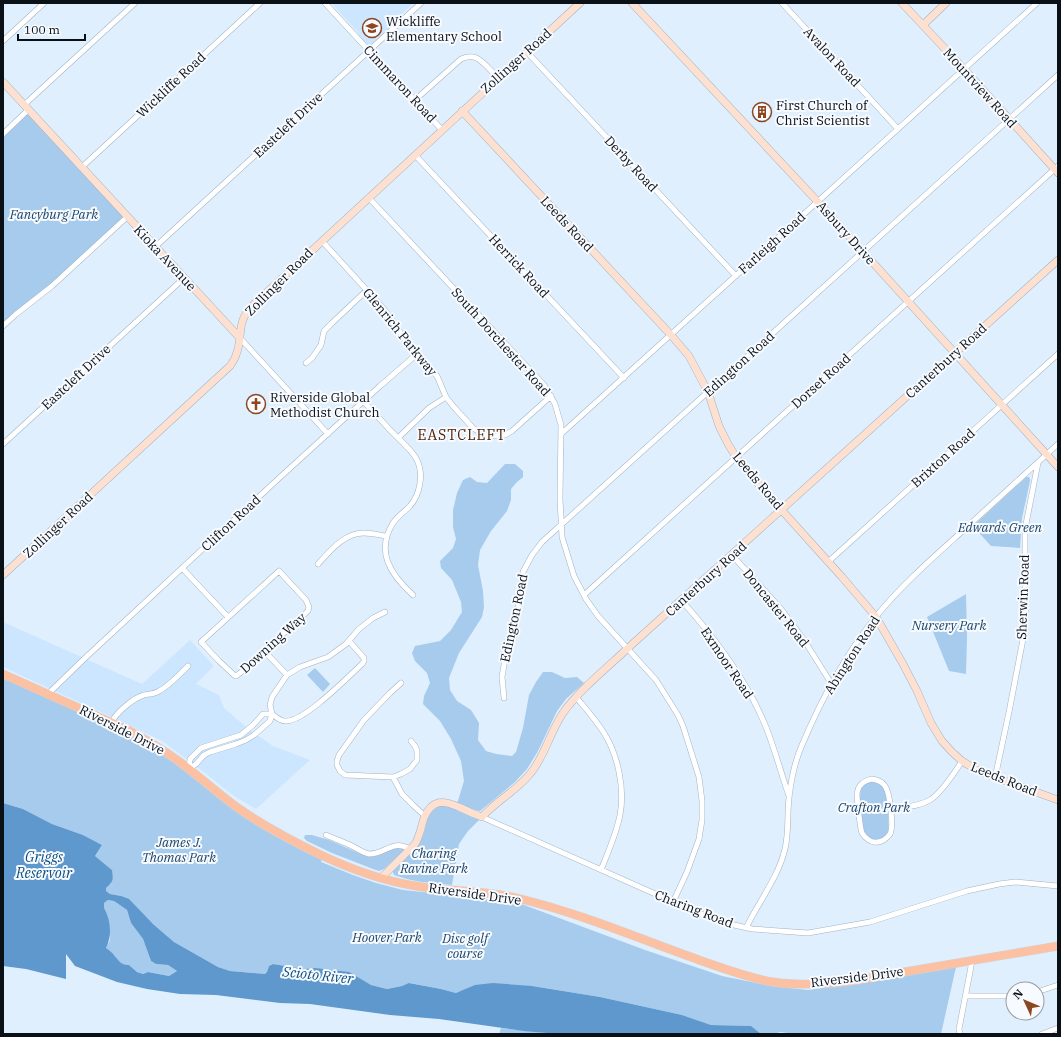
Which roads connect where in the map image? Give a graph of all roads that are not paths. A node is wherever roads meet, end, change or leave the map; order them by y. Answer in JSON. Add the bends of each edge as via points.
{"nodes":[{"id":1,"x":44,"y":3,"type":"edge"},
{"id":2,"x":135,"y":3,"type":"edge"},
{"id":3,"x":260,"y":3,"type":"edge"},
{"id":4,"x":324,"y":3,"type":"edge"},
{"id":5,"x":421,"y":3,"type":"edge"},
{"id":6,"x":580,"y":3,"type":"edge"},
{"id":7,"x":632,"y":3,"type":"edge"},
{"id":8,"x":782,"y":3,"type":"edge"},
{"id":9,"x":902,"y":3,"type":"edge"},
{"id":10,"x":946,"y":3,"type":"edge"},
{"id":11,"x":1037,"y":3,"type":"edge"},
{"id":12,"x":923,"y":25,"type":"junction"},
{"id":13,"x":3,"y":41,"type":"edge"},
{"id":14,"x":369,"y":51,"type":"junction"},
{"id":15,"x":527,"y":52,"type":"junction"},
{"id":16,"x":964,"y":69,"type":"junction"},
{"id":17,"x":1058,"y":75,"type":"edge"},
{"id":18,"x":498,"y":78,"type":"junction"},
{"id":19,"x":3,"y":82,"type":"edge"},
{"id":20,"x":415,"y":100,"type":"junction"},
{"id":21,"x":26,"y":108,"type":"junction"},
{"id":22,"x":462,"y":111,"type":"junction"},
{"id":23,"x":1009,"y":119,"type":"junction"},
{"id":24,"x":898,"y":129,"type":"junction"},
{"id":25,"x":442,"y":130,"type":"junction"},
{"id":26,"x":3,"y":134,"type":"edge"},
{"id":27,"x":415,"y":155,"type":"junction"},
{"id":28,"x":82,"y":167,"type":"junction"},
{"id":29,"x":1057,"y":169,"type":"edge"},
{"id":30,"x":369,"y":198,"type":"junction"},
{"id":31,"x":818,"y":202,"type":"junction"},
{"id":32,"x":127,"y":217,"type":"junction"},
{"id":33,"x":322,"y":241,"type":"junction"},
{"id":34,"x":155,"y":247,"type":"junction"},
{"id":35,"x":863,"y":252,"type":"junction"},
{"id":36,"x":1058,"y":260,"type":"edge"},
{"id":37,"x":736,"y":276,"type":"junction"},
{"id":38,"x":184,"y":278,"type":"junction"},
{"id":39,"x":367,"y":290,"type":"junction"},
{"id":40,"x":908,"y":302,"type":"junction"},
{"id":41,"x":3,"y":326,"type":"edge"},
{"id":42,"x":671,"y":335,"type":"junction"},
{"id":43,"x":239,"y":338,"type":"junction"},
{"id":44,"x":955,"y":353,"type":"junction"},
{"id":45,"x":417,"y":354,"type":"junction"},
{"id":46,"x":1058,"y":354,"type":"edge"},
{"id":47,"x":306,"y":363,"type":"dead end"},
{"id":48,"x":624,"y":378,"type":"junction"},
{"id":49,"x":708,"y":392,"type":"junction"},
{"id":50,"x":551,"y":396,"type":"junction"},
{"id":51,"x":446,"y":397,"type":"junction"},
{"id":52,"x":363,"y":401,"type":"junction"},
{"id":53,"x":1002,"y":405,"type":"junction"},
{"id":54,"x":328,"y":434,"type":"junction"},
{"id":55,"x":561,"y":434,"type":"junction"},
{"id":56,"x":398,"y":438,"type":"junction"},
{"id":57,"x":3,"y":444,"type":"edge"},
{"id":58,"x":1058,"y":444,"type":"edge"},
{"id":59,"x":1047,"y":454,"type":"junction"},
{"id":60,"x":736,"y":457,"type":"junction"},
{"id":61,"x":1038,"y":462,"type":"junction"},
{"id":62,"x":1058,"y":466,"type":"edge"},
{"id":63,"x":782,"y":510,"type":"junction"},
{"id":64,"x":561,"y":526,"type":"junction"},
{"id":65,"x":386,"y":536,"type":"junction"},
{"id":66,"x":732,"y":555,"type":"junction"},
{"id":67,"x":828,"y":562,"type":"junction"},
{"id":68,"x":318,"y":564,"type":"dead end"},
{"id":69,"x":182,"y":568,"type":"junction"},
{"id":70,"x":3,"y":575,"type":"edge"},
{"id":71,"x":413,"y":595,"type":"dead end"},
{"id":72,"x":584,"y":595,"type":"junction"},
{"id":73,"x":682,"y":601,"type":"junction"},
{"id":74,"x":385,"y":612,"type":"dead end"},
{"id":75,"x":228,"y":617,"type":"junction"},
{"id":76,"x":876,"y":617,"type":"junction"},
{"id":77,"x":349,"y":641,"type":"junction"},
{"id":78,"x":628,"y":648,"type":"junction"},
{"id":79,"x":268,"y":655,"type":"dead end"},
{"id":80,"x":188,"y":666,"type":"dead end"},
{"id":81,"x":3,"y":674,"type":"edge"},
{"id":82,"x":286,"y":675,"type":"junction"},
{"id":83,"x":401,"y":683,"type":"dead end"},
{"id":84,"x":831,"y":683,"type":"junction"},
{"id":85,"x":48,"y":694,"type":"junction"},
{"id":86,"x":504,"y":698,"type":"dead end"},
{"id":87,"x":576,"y":698,"type":"junction"},
{"id":88,"x":272,"y":714,"type":"junction"},
{"id":89,"x":111,"y":723,"type":"junction"},
{"id":90,"x":411,"y":741,"type":"dead end"},
{"id":91,"x":962,"y":761,"type":"junction"},
{"id":92,"x":189,"y":769,"type":"junction"},
{"id":93,"x":393,"y":777,"type":"junction"},
{"id":94,"x":995,"y":778,"type":"junction"},
{"id":95,"x":789,"y":797,"type":"junction"},
{"id":96,"x":1058,"y":800,"type":"edge"},
{"id":97,"x":890,"y":809,"type":"junction"},
{"id":98,"x":426,"y":816,"type":"junction"},
{"id":99,"x":482,"y":817,"type":"junction"},
{"id":100,"x":326,"y":835,"type":"dead end"},
{"id":101,"x":410,"y":849,"type":"junction"},
{"id":102,"x":601,"y":870,"type":"junction"},
{"id":103,"x":381,"y":878,"type":"junction"},
{"id":104,"x":1058,"y":886,"type":"edge"},
{"id":105,"x":673,"y":902,"type":"junction"},
{"id":106,"x":746,"y":928,"type":"junction"},
{"id":107,"x":1058,"y":946,"type":"edge"},
{"id":108,"x":972,"y":960,"type":"junction"},
{"id":109,"x":1058,"y":985,"type":"edge"},
{"id":110,"x":1045,"y":989,"type":"edge"},
{"id":111,"x":965,"y":996,"type":"junction"},
{"id":112,"x":1005,"y":996,"type":"edge"},
{"id":113,"x":1058,"y":1028,"type":"edge"},
{"id":114,"x":960,"y":1034,"type":"edge"},
{"id":115,"x":1042,"y":1034,"type":"edge"}],
"edges":[{"from":1,"to":13,"type":"street"},
{"from":2,"to":21,"type":"street"},
{"from":3,"to":28,"type":"street","name":"Wickliffe Road"},
{"from":4,"to":14,"type":"street","name":"Cimmaron Road"},
{"from":5,"to":14,"type":"street","name":"Eastcleft Drive"},
{"from":6,"to":15,"type":"street","name":"Zollinger Road"},
{"from":7,"to":31,"type":"street","name":"Asbury Drive"},
{"from":8,"to":24,"type":"street","name":"Avalon Road"},
{"from":9,"to":12,"type":"street","name":"Mountview Road"},
{"from":10,"to":12,"type":"street"},
{"from":11,"to":16,"type":"street","name":"Farleigh Road"},
{"from":12,"to":16,"type":"street","name":"Mountview Road"},
{"from":14,"to":20,"type":"street","name":"Cimmaron Road"},
{"from":14,"to":34,"type":"street","name":"Eastcleft Drive"},
{"from":15,"to":18,"type":"street","name":"Zollinger Road"},
{"from":15,"to":37,"type":"street","name":"Derby Road"},
{"from":16,"to":23,"type":"street","name":"Mountview Road"},
{"from":16,"to":24,"type":"street","name":"Farleigh Road"},
{"from":17,"to":23,"type":"street","name":"Edington Road"},
{"from":18,"to":20,"type":"street","via":[[475,57],[468,56],[461,59]]},
{"from":18,"to":22,"type":"street","name":"Zollinger Road"},
{"from":19,"to":21,"type":"street","name":"Kioka Avenue"},
{"from":20,"to":25,"type":"street","name":"Cimmaron Road"},
{"from":21,"to":26,"type":"street"},
{"from":21,"to":28,"type":"street","name":"Kioka Avenue"},
{"from":22,"to":25,"type":"street","name":"Zollinger Road"},
{"from":22,"to":42,"type":"street","name":"Leeds Road"},
{"from":23,"to":29,"type":"street","name":"Mountview Road"},
{"from":23,"to":35,"type":"street","name":"Edington Road"},
{"from":24,"to":31,"type":"street","name":"Farleigh Road"},
{"from":25,"to":27,"type":"street","name":"Zollinger Road"},
{"from":27,"to":30,"type":"street","name":"Zollinger Road"},
{"from":27,"to":48,"type":"street","name":"Herrick Road"},
{"from":28,"to":32,"type":"street","name":"Kioka Avenue"},
{"from":29,"to":40,"type":"street","name":"Dorset Road"},
{"from":30,"to":33,"type":"street","name":"Zollinger Road"},
{"from":30,"to":50,"type":"street","name":"South Dorchester Road","via":[[544,385]]},
{"from":31,"to":35,"type":"street","name":"Asbury Drive"},
{"from":31,"to":37,"type":"street","name":"Farleigh Road"},
{"from":32,"to":34,"type":"street","name":"Kioka Avenue"},
{"from":32,"to":41,"type":"street","via":[[52,286]]},
{"from":33,"to":39,"type":"street","name":"Glenrich Parkway"},
{"from":33,"to":43,"type":"street","name":"Zollinger Road","via":[[244,315]]},
{"from":34,"to":38,"type":"street","name":"Kioka Avenue"},
{"from":35,"to":40,"type":"street","name":"Asbury Drive"},
{"from":35,"to":49,"type":"street","name":"Edington Road"},
{"from":36,"to":44,"type":"street","name":"Canterbury Road"},
{"from":37,"to":42,"type":"street","name":"Farleigh Road"},
{"from":38,"to":43,"type":"street","name":"Kioka Avenue"},
{"from":38,"to":57,"type":"street","name":"Eastcleft Drive"},
{"from":39,"to":45,"type":"street","name":"Glenrich Parkway"},
{"from":39,"to":47,"type":"street","via":[[324,331],[321,345]]},
{"from":40,"to":44,"type":"street","name":"Asbury Drive"},
{"from":40,"to":60,"type":"street","name":"Dorset Road"},
{"from":42,"to":48,"type":"street","name":"Farleigh Road"},
{"from":42,"to":49,"type":"street","name":"Leeds Road","via":[[689,356]]},
{"from":43,"to":54,"type":"street","name":"Kioka Avenue"},
{"from":43,"to":70,"type":"street","name":"Zollinger Road","via":[[236,356],[230,366]]},
{"from":44,"to":53,"type":"street","name":"Asbury Drive"},
{"from":44,"to":63,"type":"street","name":"Canterbury Road"},
{"from":45,"to":51,"type":"street","name":"Glenrich Parkway","via":[[438,376]]},
{"from":45,"to":52,"type":"street","name":"Clifton Road"},
{"from":46,"to":53,"type":"street","name":"Brixton Road"},
{"from":48,"to":55,"type":"street","name":"Farleigh Road"},
{"from":49,"to":60,"type":"street","name":"Leeds Road","via":[[719,426]]},
{"from":49,"to":64,"type":"street","name":"Edington Road"},
{"from":50,"to":51,"type":"street","name":"Glenrich Parkway","via":[[512,431],[497,436],[484,434],[473,428]]},
{"from":50,"to":55,"type":"street","name":"South Dorchester Road","via":[[561,424]]},
{"from":51,"to":56,"type":"street","via":[[429,408]]},
{"from":52,"to":54,"type":"street","name":"Clifton Road"},
{"from":52,"to":56,"type":"street"},
{"from":53,"to":59,"type":"street","name":"Asbury Drive"},
{"from":53,"to":67,"type":"street","name":"Brixton Road"},
{"from":54,"to":69,"type":"street","name":"Clifton Road"},
{"from":55,"to":64,"type":"street","name":"South Dorchester Road"},
{"from":56,"to":65,"type":"street","via":[[417,461],[421,476],[419,491]]},
{"from":58,"to":59,"type":"street","name":"Abington Road"},
{"from":59,"to":61,"type":"street","name":"Abington Road"},
{"from":59,"to":62,"type":"street","name":"Asbury Drive"},
{"from":60,"to":63,"type":"street","name":"Leeds Road"},
{"from":60,"to":72,"type":"street","name":"Dorset Road"},
{"from":61,"to":76,"type":"street","name":"Abington Road","via":[[907,581]]},
{"from":61,"to":94,"type":"street","name":"Sherwin Road","via":[[1025,529],[1024,634]]},
{"from":63,"to":66,"type":"street","name":"Canterbury Road"},
{"from":63,"to":67,"type":"street","name":"Leeds Road"},
{"from":64,"to":72,"type":"street","name":"South Dorchester Road","via":[[574,576]]},
{"from":64,"to":86,"type":"street","name":"Edington Road","via":[[536,549],[523,572],[514,634],[502,677]]},
{"from":65,"to":68,"type":"street","via":[[356,534],[336,545]]},
{"from":65,"to":71,"type":"street","via":[[386,553],[390,569]]},
{"from":66,"to":73,"type":"street","name":"Canterbury Road"},
{"from":66,"to":84,"type":"street","name":"Doncaster Road","via":[[777,605],[804,640]]},
{"from":67,"to":76,"type":"street","name":"Leeds Road"},
{"from":69,"to":75,"type":"street"},
{"from":69,"to":85,"type":"street","name":"Clifton Road"},
{"from":72,"to":78,"type":"street","name":"South Dorchester Road","via":[[598,616]]},
{"from":73,"to":78,"type":"street","name":"Canterbury Road"},
{"from":73,"to":95,"type":"street","name":"Exmoor Road","via":[[717,642],[747,688],[766,727]]},
{"from":74,"to":77,"type":"street","via":[[373,618]]},
{"from":75,"to":75,"type":"street","name":"Downing Way","via":[[201,642],[236,676],[306,613],[309,607],[306,600],[279,571]]},
{"from":76,"to":84,"type":"street","name":"Abington Road"},
{"from":76,"to":91,"type":"street","name":"Leeds Road","via":[[917,691],[937,734]]},
{"from":77,"to":82,"type":"street","via":[[328,657]]},
{"from":77,"to":88,"type":"street","via":[[364,658],[362,664],[314,708],[294,720],[278,719]]},
{"from":78,"to":87,"type":"street","name":"Canterbury Road"},
{"from":78,"to":105,"type":"street","name":"South Dorchester Road","via":[[656,680],[678,715],[699,777],[702,820],[699,838]]},
{"from":79,"to":82,"type":"street"},
{"from":80,"to":89,"type":"street","via":[[160,691],[143,695],[133,701],[114,717]]},
{"from":81,"to":85,"type":"main road","name":"Riverside Drive"},
{"from":82,"to":88,"type":"street","via":[[272,697]]},
{"from":83,"to":93,"type":"street","via":[[364,720],[337,761],[338,768],[345,775]]},
{"from":84,"to":95,"type":"street","name":"Abington Road","via":[[801,747]]},
{"from":85,"to":89,"type":"main road","name":"Riverside Drive"},
{"from":87,"to":99,"type":"street","name":"Canterbury Road","via":[[559,719],[543,754],[530,774]]},
{"from":87,"to":102,"type":"street","via":[[605,734],[617,764],[621,784],[619,821]]},
{"from":88,"to":92,"type":"street","via":[[270,721],[250,738],[204,755]]},
{"from":88,"to":92,"type":"street","via":[[263,714],[241,735],[201,748],[190,759]]},
{"from":89,"to":92,"type":"main road","name":"Riverside Drive","via":[[154,745]]},
{"from":90,"to":93,"type":"street","via":[[418,751],[417,760],[410,769]]},
{"from":91,"to":94,"type":"street","name":"Leeds Road"},
{"from":91,"to":97,"type":"street","via":[[941,790],[930,800]]},
{"from":92,"to":103,"type":"main road","name":"Riverside Drive","via":[[237,807],[274,830],[348,867]]},
{"from":93,"to":98,"type":"street","via":[[402,794]]},
{"from":94,"to":96,"type":"street","name":"Leeds Road"},
{"from":95,"to":106,"type":"street","name":"Abington Road","via":[[788,832],[781,864]]},
{"from":97,"to":97,"type":"street","via":[[892,828],[889,835],[877,842],[865,837],[861,831],[857,793],[860,786],[865,781],[879,780],[888,792]]},
{"from":98,"to":99,"type":"street","via":[[432,806],[444,802]]},
{"from":98,"to":101,"type":"street","via":[[418,840]]},
{"from":99,"to":102,"type":"street","name":"Charing Road"},
{"from":100,"to":101,"type":"street","via":[[369,854],[396,845]]},
{"from":101,"to":103,"type":"street"},
{"from":102,"to":105,"type":"street","name":"Charing Road"},
{"from":103,"to":108,"type":"main road","name":"Riverside Drive","via":[[416,886],[521,899],[575,915],[737,973],[776,982],[844,982]]},
{"from":104,"to":106,"type":"street","name":"Charing Road","via":[[1023,882],[998,884],[967,891],[870,922],[808,933]]},
{"from":105,"to":106,"type":"street","name":"Charing Road","via":[[724,923]]},
{"from":107,"to":108,"type":"main road","name":"Riverside Drive"},
{"from":108,"to":111,"type":"street"},
{"from":109,"to":110,"type":"street"},
{"from":111,"to":112,"type":"street"},
{"from":111,"to":114,"type":"street"},
{"from":113,"to":115,"type":"street"}]}
